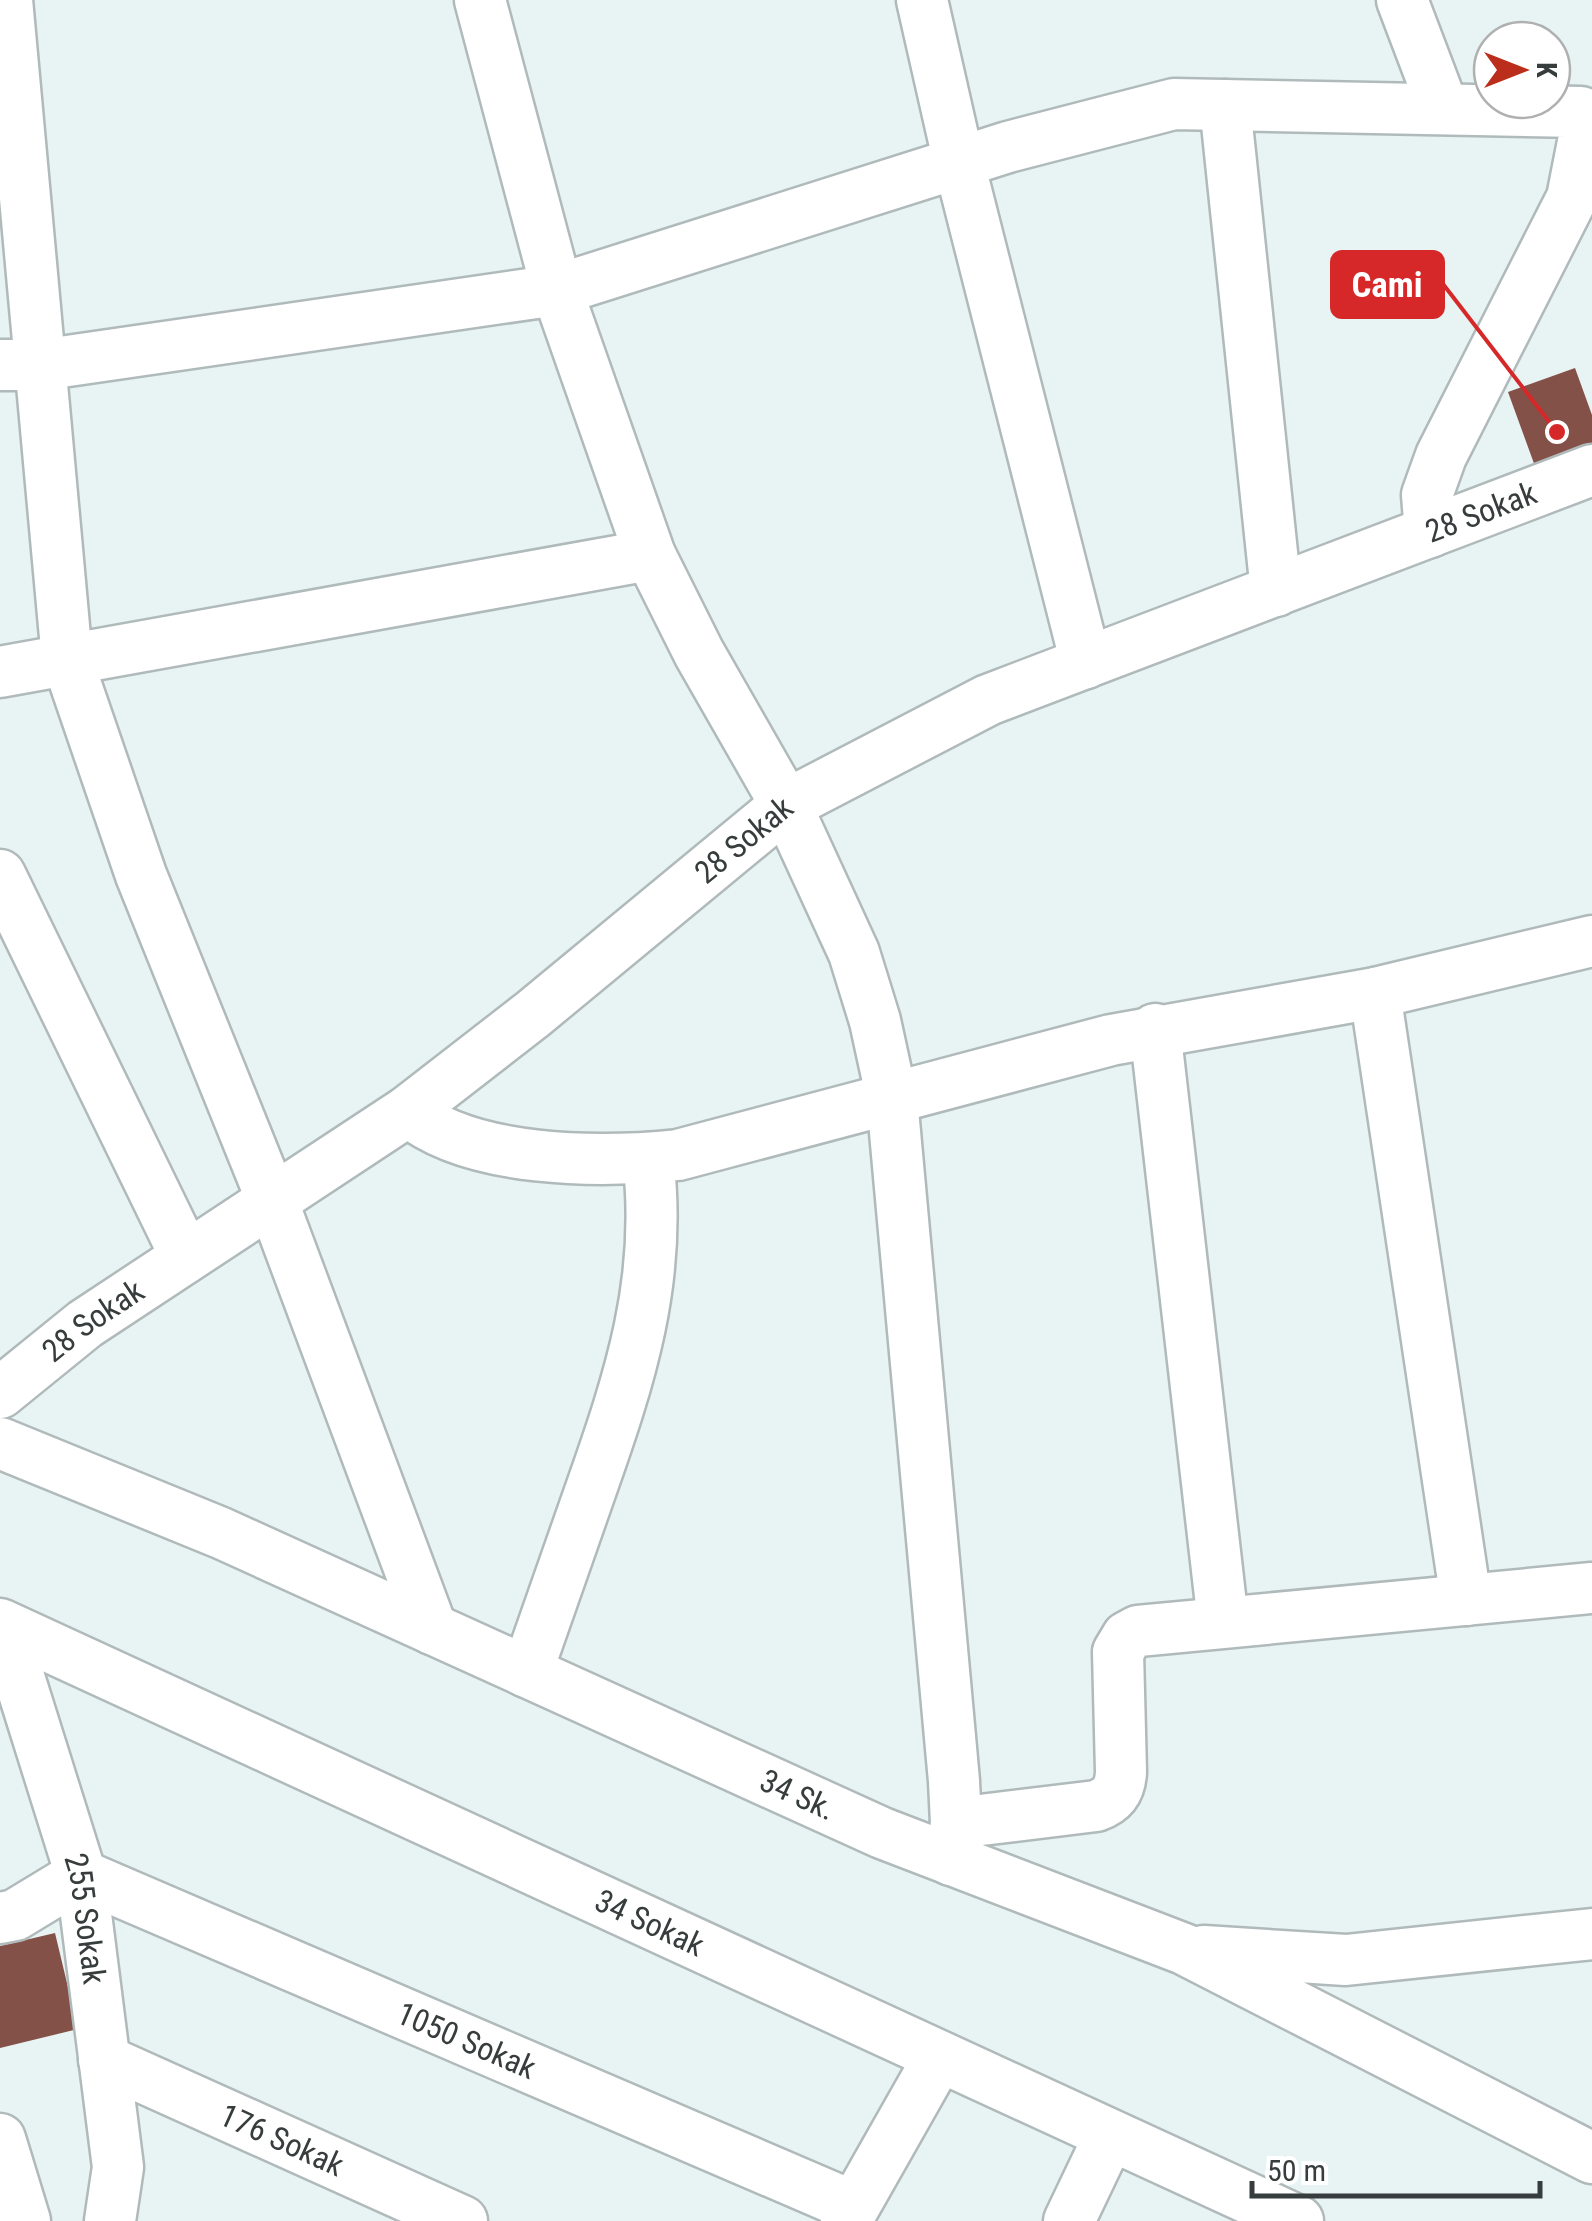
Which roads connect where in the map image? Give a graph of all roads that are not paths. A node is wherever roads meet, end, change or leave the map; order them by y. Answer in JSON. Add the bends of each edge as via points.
{"nodes":[{"id":1,"x":8,"y":0,"type":"edge"},
{"id":2,"x":480,"y":0,"type":"edge"},
{"id":3,"x":922,"y":0,"type":"edge"},
{"id":4,"x":1402,"y":0,"type":"edge"},
{"id":5,"x":1225,"y":105,"type":"junction"},
{"id":6,"x":1443,"y":108,"type":"junction"},
{"id":7,"x":959,"y":163,"type":"junction"},
{"id":8,"x":557,"y":290,"type":"junction"},
{"id":9,"x":20,"y":365,"type":"edge"},
{"id":10,"x":1592,"y":470,"type":"edge"},
{"id":11,"x":1430,"y":532,"type":"junction"},
{"id":12,"x":650,"y":555,"type":"junction"},
{"id":13,"x":1276,"y":591,"type":"junction"},
{"id":14,"x":67,"y":660,"type":"junction"},
{"id":15,"x":1086,"y":663,"type":"junction"},
{"id":16,"x":0,"y":672,"type":"edge"},
{"id":17,"x":786,"y":805,"type":"junction"},
{"id":18,"x":0,"y":875,"type":"edge"},
{"id":19,"x":1592,"y":941,"type":"edge"},
{"id":20,"x":1375,"y":993,"type":"junction"},
{"id":21,"x":1155,"y":1030,"type":"junction"},
{"id":22,"x":892,"y":1099,"type":"junction"},
{"id":23,"x":408,"y":1110,"type":"junction"},
{"id":24,"x":648,"y":1158,"type":"junction"},
{"id":25,"x":272,"y":1200,"type":"junction"},
{"id":26,"x":186,"y":1257,"type":"junction"},
{"id":27,"x":0,"y":1393,"type":"edge"},
{"id":28,"x":0,"y":1443,"type":"edge"},
{"id":29,"x":1592,"y":1588,"type":"edge"},
{"id":30,"x":1466,"y":1600,"type":"junction"},
{"id":31,"x":1224,"y":1622,"type":"junction"},
{"id":32,"x":1,"y":1625,"type":"edge"},
{"id":33,"x":432,"y":1629,"type":"junction"},
{"id":34,"x":528,"y":1672,"type":"junction"},
{"id":35,"x":953,"y":1841,"type":"junction"},
{"id":36,"x":81,"y":1875,"type":"junction"},
{"id":37,"x":0,"y":1918,"type":"edge"},
{"id":38,"x":1592,"y":1934,"type":"edge"},
{"id":39,"x":1184,"y":1950,"type":"junction"},
{"id":40,"x":939,"y":2057,"type":"junction"},
{"id":41,"x":104,"y":2060,"type":"junction"},
{"id":42,"x":1110,"y":2136,"type":"junction"},
{"id":43,"x":0,"y":2139,"type":"edge"},
{"id":44,"x":1592,"y":2158,"type":"edge"},
{"id":45,"x":1246,"y":2210,"type":"edge"},
{"id":46,"x":849,"y":2214,"type":"edge"},
{"id":47,"x":25,"y":2221,"type":"edge"},
{"id":48,"x":110,"y":2221,"type":"edge"},
{"id":49,"x":462,"y":2221,"type":"edge"},
{"id":50,"x":1070,"y":2221,"type":"edge"},
{"id":51,"x":1298,"y":2221,"type":"edge"}],
"edges":[{"from":1,"to":9,"type":"street"},
{"from":2,"to":8,"type":"street"},
{"from":3,"to":7,"type":"street"},
{"from":4,"to":6,"type":"street"},
{"from":5,"to":6,"type":"street"},
{"from":5,"to":7,"type":"street","via":[[1174,104]]},
{"from":5,"to":13,"type":"street"},
{"from":6,"to":11,"type":"street","via":[[1581,112],[1584,137],[1572,198],[1441,456],[1427,495]]},
{"from":7,"to":8,"type":"street"},
{"from":7,"to":15,"type":"street"},
{"from":8,"to":9,"type":"street"},
{"from":8,"to":12,"type":"street"},
{"from":9,"to":14,"type":"street"},
{"from":10,"to":11,"type":"street","name":"28 Sokak"},
{"from":11,"to":13,"type":"street","name":"28 Sokak"},
{"from":12,"to":14,"type":"street"},
{"from":12,"to":17,"type":"street"},
{"from":13,"to":15,"type":"street","name":"28 Sokak"},
{"from":14,"to":16,"type":"street"},
{"from":14,"to":25,"type":"street","via":[[141,875]]},
{"from":15,"to":17,"type":"street","name":"28 Sokak","via":[[988,700]]},
{"from":17,"to":22,"type":"street","via":[[854,953]]},
{"from":17,"to":23,"type":"street","name":"28 Sokak"},
{"from":18,"to":26,"type":"street"},
{"from":19,"to":20,"type":"street"},
{"from":20,"to":21,"type":"street"},
{"from":20,"to":30,"type":"street"},
{"from":21,"to":22,"type":"street"},
{"from":21,"to":31,"type":"street"},
{"from":22,"to":24,"type":"street"},
{"from":22,"to":35,"type":"street"},
{"from":23,"to":24,"type":"street","via":[[425,1125],[483,1144],[554,1158]]},
{"from":23,"to":25,"type":"street","name":"28 Sokak"},
{"from":24,"to":34,"type":"street","via":[[652,1260],[627,1386]]},
{"from":25,"to":26,"type":"street","name":"28 Sokak"},
{"from":25,"to":33,"type":"street"},
{"from":26,"to":27,"type":"street","name":"28 Sokak","via":[[84,1324]]},
{"from":28,"to":33,"type":"street","name":"34 Sk.","via":[[222,1533]]},
{"from":29,"to":30,"type":"street"},
{"from":30,"to":31,"type":"street"},
{"from":31,"to":35,"type":"street","via":[[1138,1631],[1122,1644],[1120,1782],[1112,1798]]},
{"from":32,"to":36,"type":"street","name":"255 Sokak"},
{"from":32,"to":40,"type":"street","name":"34 Sokak"},
{"from":33,"to":34,"type":"street","name":"34 Sk."},
{"from":34,"to":35,"type":"street","name":"34 Sk.","via":[[882,1833]]},
{"from":35,"to":39,"type":"street","name":"34 Sk."},
{"from":36,"to":37,"type":"street"},
{"from":36,"to":41,"type":"street","name":"255 Sokak"},
{"from":36,"to":46,"type":"street","name":"1050 Sokak"},
{"from":38,"to":39,"type":"street","via":[[1346,1960]]},
{"from":39,"to":44,"type":"street","name":"34 Sk."},
{"from":40,"to":42,"type":"street","name":"34 Sokak"},
{"from":40,"to":46,"type":"street"},
{"from":41,"to":48,"type":"street","name":"255 Sokak","via":[[118,2167]]},
{"from":41,"to":49,"type":"street","name":"176 Sokak"},
{"from":42,"to":45,"type":"street","name":"34 Sokak"},
{"from":42,"to":50,"type":"street"},
{"from":43,"to":47,"type":"street"},
{"from":45,"to":51,"type":"street","name":"34 Sokak"}]}
